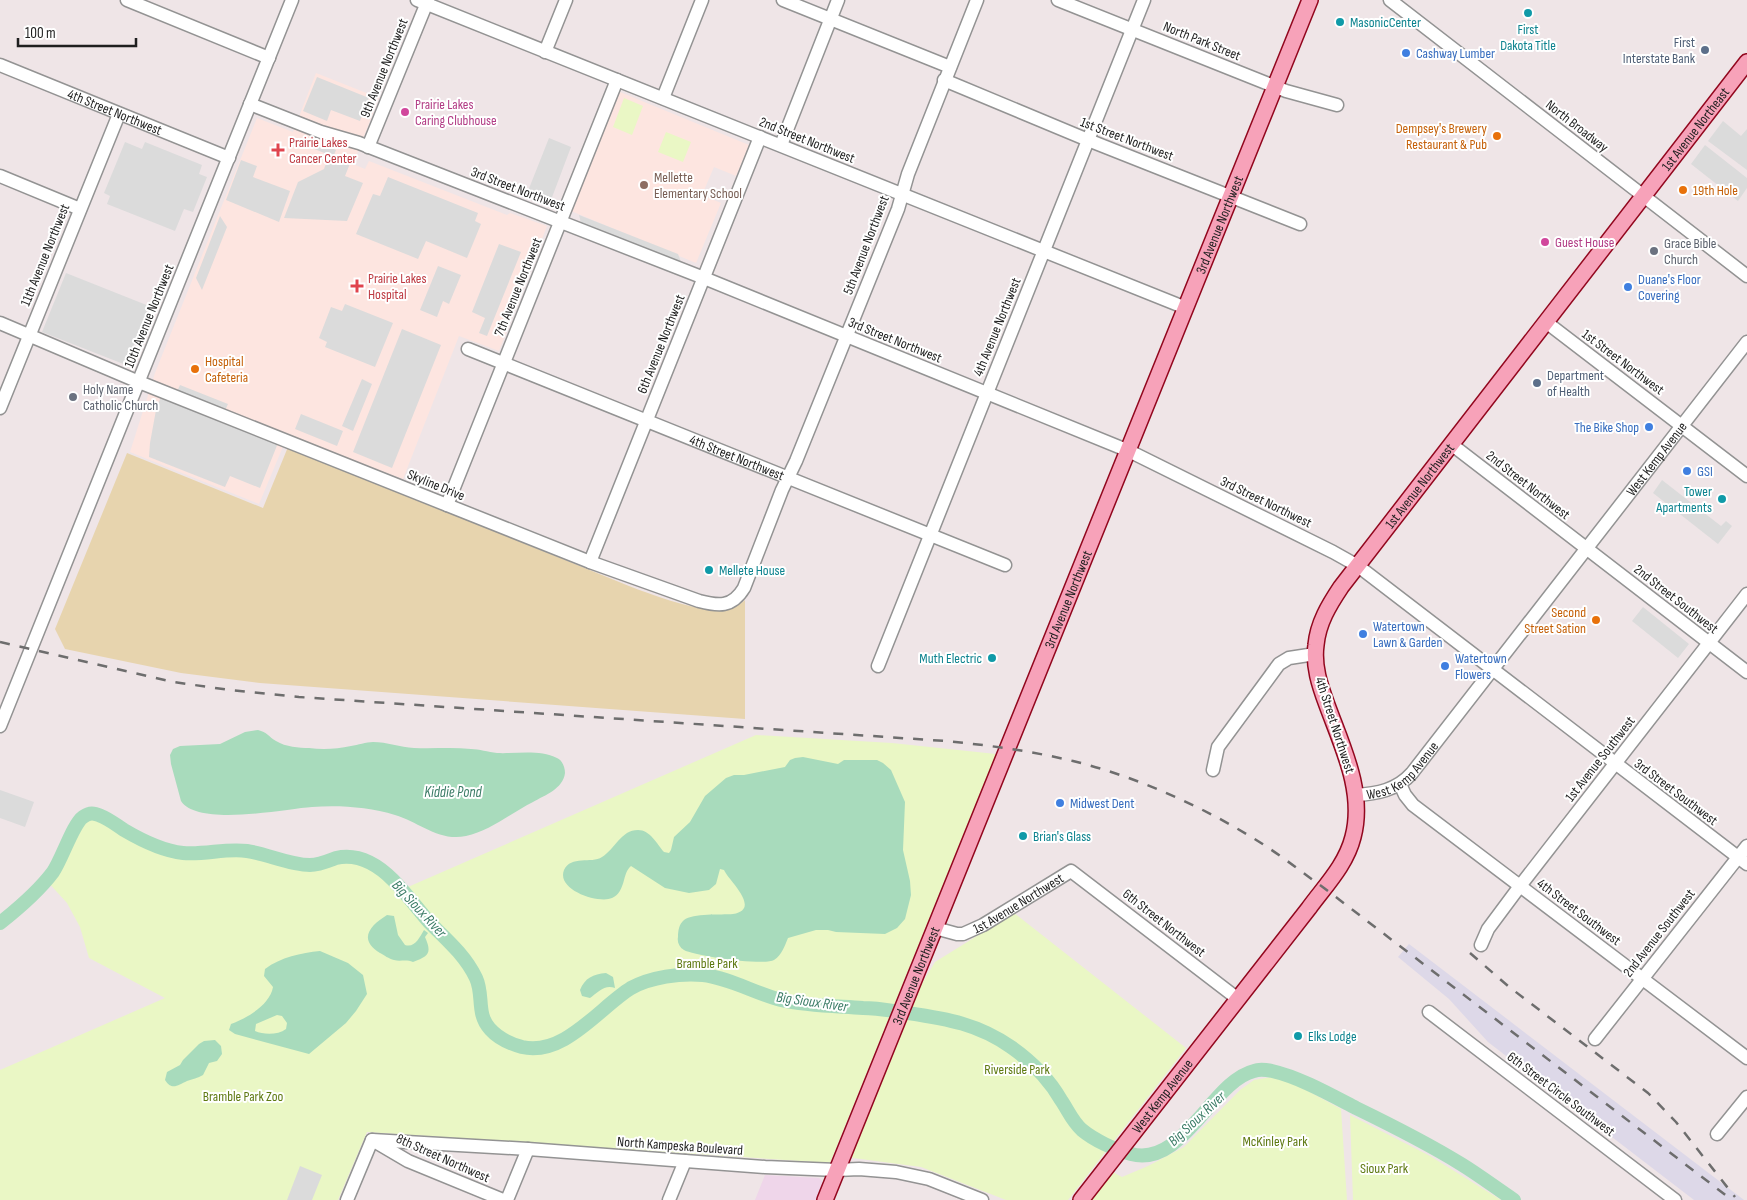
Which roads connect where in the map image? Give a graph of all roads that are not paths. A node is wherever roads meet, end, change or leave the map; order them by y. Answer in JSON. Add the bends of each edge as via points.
{"nodes":[{"id":1,"x":127,"y":0,"type":"edge"},
{"id":2,"x":292,"y":0,"type":"edge"},
{"id":3,"x":566,"y":0,"type":"edge"},
{"id":4,"x":702,"y":0,"type":"edge"},
{"id":5,"x":783,"y":0,"type":"edge"},
{"id":6,"x":838,"y":0,"type":"edge"},
{"id":7,"x":977,"y":0,"type":"edge"},
{"id":8,"x":1058,"y":0,"type":"edge"},
{"id":9,"x":1144,"y":0,"type":"edge"},
{"id":10,"x":1310,"y":0,"type":"edge"},
{"id":11,"x":1390,"y":0,"type":"edge"},
{"id":12,"x":424,"y":1,"type":"edge"},
{"id":13,"x":831,"y":20,"type":"junction"},
{"id":14,"x":1132,"y":29,"type":"junction"},
{"id":15,"x":545,"y":52,"type":"junction"},
{"id":16,"x":269,"y":58,"type":"junction"},
{"id":17,"x":0,"y":65,"type":"edge"},
{"id":18,"x":1746,"y":66,"type":"edge"},
{"id":19,"x":950,"y":67,"type":"junction"},
{"id":20,"x":617,"y":80,"type":"junction"},
{"id":21,"x":944,"y":80,"type":"junction"},
{"id":22,"x":1275,"y":87,"type":"junction"},
{"id":23,"x":663,"y":98,"type":"junction"},
{"id":24,"x":250,"y":104,"type":"junction"},
{"id":25,"x":1337,"y":105,"type":"dead end"},
{"id":26,"x":119,"y":114,"type":"junction"},
{"id":27,"x":760,"y":137,"type":"junction"},
{"id":28,"x":1088,"y":140,"type":"junction"},
{"id":29,"x":780,"y":145,"type":"junction"},
{"id":30,"x":368,"y":147,"type":"junction"},
{"id":31,"x":229,"y":158,"type":"junction"},
{"id":32,"x":0,"y":176,"type":"edge"},
{"id":33,"x":902,"y":194,"type":"junction"},
{"id":34,"x":1232,"y":196,"type":"junction"},
{"id":35,"x":1643,"y":196,"type":"junction"},
{"id":36,"x":80,"y":208,"type":"junction"},
{"id":37,"x":560,"y":222,"type":"junction"},
{"id":38,"x":1300,"y":224,"type":"dead end"},
{"id":39,"x":1044,"y":251,"type":"junction"},
{"id":40,"x":1747,"y":276,"type":"edge"},
{"id":41,"x":704,"y":278,"type":"junction"},
{"id":42,"x":1186,"y":308,"type":"junction"},
{"id":43,"x":1546,"y":322,"type":"junction"},
{"id":44,"x":0,"y":323,"type":"edge"},
{"id":45,"x":30,"y":335,"type":"junction"},
{"id":46,"x":846,"y":336,"type":"junction"},
{"id":47,"x":1747,"y":342,"type":"edge"},
{"id":48,"x":468,"y":349,"type":"dead end"},
{"id":49,"x":504,"y":363,"type":"junction"},
{"id":50,"x":139,"y":382,"type":"junction"},
{"id":51,"x":986,"y":393,"type":"junction"},
{"id":52,"x":0,"y":408,"type":"edge"},
{"id":53,"x":646,"y":421,"type":"junction"},
{"id":54,"x":1682,"y":426,"type":"junction"},
{"id":55,"x":1451,"y":444,"type":"junction"},
{"id":56,"x":1128,"y":451,"type":"junction"},
{"id":57,"x":1747,"y":476,"type":"edge"},
{"id":58,"x":788,"y":477,"type":"junction"},
{"id":59,"x":446,"y":505,"type":"junction"},
{"id":60,"x":930,"y":534,"type":"junction"},
{"id":61,"x":1587,"y":549,"type":"junction"},
{"id":62,"x":590,"y":562,"type":"junction"},
{"id":63,"x":1005,"y":565,"type":"dead end"},
{"id":64,"x":1358,"y":566,"type":"junction"},
{"id":65,"x":1747,"y":594,"type":"edge"},
{"id":66,"x":726,"y":604,"type":"joint"},
{"id":67,"x":1709,"y":643,"type":"junction"},
{"id":68,"x":1315,"y":654,"type":"junction"},
{"id":69,"x":878,"y":666,"type":"dead end"},
{"id":70,"x":1492,"y":671,"type":"junction"},
{"id":71,"x":1747,"y":672,"type":"edge"},
{"id":72,"x":0,"y":726,"type":"edge"},
{"id":73,"x":1615,"y":764,"type":"junction"},
{"id":74,"x":1213,"y":770,"type":"dead end"},
{"id":75,"x":1400,"y":784,"type":"junction"},
{"id":76,"x":1355,"y":795,"type":"junction"},
{"id":77,"x":1747,"y":846,"type":"edge"},
{"id":78,"x":1743,"y":861,"type":"edge"},
{"id":79,"x":1072,"y":871,"type":"joint"},
{"id":80,"x":1520,"y":886,"type":"junction"},
{"id":81,"x":935,"y":928,"type":"junction"},
{"id":82,"x":1480,"y":945,"type":"dead end"},
{"id":83,"x":1642,"y":979,"type":"junction"},
{"id":84,"x":1238,"y":999,"type":"junction"},
{"id":85,"x":1429,"y":1012,"type":"dead end"},
{"id":86,"x":1595,"y":1039,"type":"dead end"},
{"id":87,"x":1747,"y":1058,"type":"edge"},
{"id":88,"x":1747,"y":1096,"type":"edge"},
{"id":89,"x":1717,"y":1134,"type":"dead end"},
{"id":90,"x":372,"y":1140,"type":"junction"},
{"id":91,"x":528,"y":1149,"type":"junction"},
{"id":92,"x":685,"y":1161,"type":"junction"},
{"id":93,"x":837,"y":1170,"type":"junction"},
{"id":94,"x":347,"y":1200,"type":"edge"},
{"id":95,"x":505,"y":1200,"type":"edge"},
{"id":96,"x":669,"y":1200,"type":"edge"},
{"id":97,"x":825,"y":1200,"type":"edge"},
{"id":98,"x":982,"y":1200,"type":"edge"},
{"id":99,"x":1081,"y":1200,"type":"edge"},
{"id":100,"x":1675,"y":1200,"type":"edge"}],
"edges":[{"from":1,"to":16,"type":"street"},
{"from":2,"to":16,"type":"street","name":"10th Avenue Northwest"},
{"from":3,"to":15,"type":"street"},
{"from":4,"to":23,"type":"street"},
{"from":5,"to":13,"type":"street"},
{"from":6,"to":13,"type":"street"},
{"from":7,"to":19,"type":"street","name":"5th Avenue Northwest"},
{"from":8,"to":14,"type":"street","name":"North Park Street"},
{"from":9,"to":14,"type":"street","name":"4th Avenue Northwest"},
{"from":10,"to":22,"type":"main road","name":"3rd Avenue Northwest"},
{"from":11,"to":35,"type":"street","name":"North Broadway"},
{"from":12,"to":15,"type":"street","name":"2nd Street Northwest"},
{"from":12,"to":30,"type":"street","name":"9th Avenue Northwest"},
{"from":13,"to":19,"type":"street"},
{"from":13,"to":29,"type":"street"},
{"from":14,"to":22,"type":"street","name":"North Park Street"},
{"from":14,"to":28,"type":"street","name":"4th Avenue Northwest"},
{"from":15,"to":20,"type":"street","name":"2nd Street Northwest"},
{"from":16,"to":24,"type":"street","name":"10th Avenue Northwest"},
{"from":17,"to":26,"type":"street","name":"4th Street Northwest"},
{"from":18,"to":35,"type":"main road","name":"1st Avenue Northeast"},
{"from":19,"to":21,"type":"street","name":"5th Avenue Northwest"},
{"from":20,"to":23,"type":"street","name":"2nd Street Northwest"},
{"from":20,"to":37,"type":"street","name":"7th Avenue Northwest"},
{"from":21,"to":28,"type":"street","name":"1st Street Northwest"},
{"from":21,"to":33,"type":"street","name":"5th Avenue Northwest"},
{"from":22,"to":25,"type":"street","name":"North Park Street"},
{"from":22,"to":34,"type":"main road","name":"3rd Avenue Northwest"},
{"from":23,"to":27,"type":"street","name":"2nd Street Northwest"},
{"from":24,"to":30,"type":"street","name":"3rd Street Northwest"},
{"from":24,"to":31,"type":"street","name":"10th Avenue Northwest"},
{"from":26,"to":31,"type":"street","name":"4th Street Northwest"},
{"from":26,"to":36,"type":"street","name":"11th Avenue Northwest"},
{"from":27,"to":29,"type":"street","name":"2nd Street Northwest"},
{"from":27,"to":41,"type":"street","name":"6th Avenue Northwest"},
{"from":28,"to":34,"type":"street","name":"1st Street Northwest"},
{"from":28,"to":39,"type":"street","name":"4th Avenue Northwest"},
{"from":29,"to":33,"type":"street","name":"2nd Street Northwest"},
{"from":30,"to":37,"type":"street","name":"3rd Street Northwest"},
{"from":31,"to":50,"type":"street","name":"10th Avenue Northwest"},
{"from":32,"to":36,"type":"street"},
{"from":33,"to":39,"type":"street","name":"2nd Street Northwest"},
{"from":33,"to":46,"type":"street","name":"5th Avenue Northwest"},
{"from":34,"to":38,"type":"street","name":"1st Street Northwest"},
{"from":34,"to":42,"type":"main road","name":"3rd Avenue Northwest"},
{"from":35,"to":40,"type":"street","name":"North Broadway"},
{"from":35,"to":43,"type":"main road","name":"1st Avenue Northwest"},
{"from":36,"to":45,"type":"street","name":"11th Avenue Northwest"},
{"from":37,"to":41,"type":"street","name":"3rd Street Northwest"},
{"from":37,"to":49,"type":"street","name":"7th Avenue Northwest"},
{"from":39,"to":42,"type":"street","name":"2nd Street Northwest"},
{"from":39,"to":51,"type":"street","name":"4th Avenue Northwest"},
{"from":41,"to":46,"type":"street","name":"3rd Street Northwest"},
{"from":41,"to":53,"type":"street","name":"6th Avenue Northwest"},
{"from":42,"to":56,"type":"main road","name":"3rd Avenue Northwest"},
{"from":43,"to":54,"type":"street","name":"1st Street Northwest"},
{"from":43,"to":55,"type":"main road","name":"1st Avenue Northwest"},
{"from":44,"to":45,"type":"street","name":"Skyline Drive"},
{"from":45,"to":50,"type":"street","name":"Skyline Drive"},
{"from":45,"to":52,"type":"street","name":"11th Avenue Northwest"},
{"from":46,"to":51,"type":"street","name":"3rd Street Northwest"},
{"from":46,"to":58,"type":"street","name":"5th Avenue Northwest"},
{"from":47,"to":54,"type":"street","name":"West Kemp Avenue"},
{"from":48,"to":49,"type":"street","name":"4th Street Northwest"},
{"from":49,"to":53,"type":"street","name":"4th Street Northwest"},
{"from":49,"to":59,"type":"street","name":"7th Avenue Northwest"},
{"from":50,"to":59,"type":"street","name":"Skyline Drive"},
{"from":50,"to":72,"type":"street","name":"10th Avenue Northwest"},
{"from":51,"to":56,"type":"street","name":"3rd Street Northwest"},
{"from":51,"to":60,"type":"street","name":"4th Avenue Northwest"},
{"from":53,"to":58,"type":"street","name":"4th Street Northwest"},
{"from":53,"to":62,"type":"street","name":"6th Avenue Northwest"},
{"from":54,"to":57,"type":"street","name":"1st Street Northwest"},
{"from":54,"to":61,"type":"street","name":"West Kemp Avenue"},
{"from":55,"to":61,"type":"street","name":"2nd Street Northwest"},
{"from":55,"to":64,"type":"main road","name":"1st Avenue Northwest"},
{"from":56,"to":64,"type":"street","name":"3rd Street Northwest"},
{"from":56,"to":81,"type":"main road","name":"3rd Avenue Northwest"},
{"from":58,"to":60,"type":"street","name":"4th Street Northwest"},
{"from":58,"to":66,"type":"street","name":"5th Avenue Northwest","via":[[744,588],[736,599]]},
{"from":59,"to":62,"type":"street","name":"Skyline Drive"},
{"from":60,"to":63,"type":"street","name":"4th Street Northwest"},
{"from":60,"to":69,"type":"street","name":"4th Avenue Northwest"},
{"from":61,"to":67,"type":"street","name":"2nd Street Southwest"},
{"from":61,"to":70,"type":"street","name":"West Kemp Avenue"},
{"from":62,"to":66,"type":"street","name":"Skyline Drive","via":[[707,604]]},
{"from":64,"to":68,"type":"main road","name":"1st Avenue Northwest","via":[[1327,610],[1318,631]]},
{"from":64,"to":70,"type":"street","name":"3rd Street Northwest"},
{"from":65,"to":67,"type":"street","name":"1st Avenue Southwest"},
{"from":67,"to":71,"type":"street","name":"2nd Street Southwest"},
{"from":67,"to":73,"type":"street","name":"1st Avenue Southwest"},
{"from":68,"to":74,"type":"street","via":[[1290,658],[1279,664],[1218,747]]},
{"from":68,"to":76,"type":"main road","name":"4th Street Northwest","via":[[1318,678]]},
{"from":70,"to":73,"type":"street","name":"3rd Street Southwest"},
{"from":70,"to":75,"type":"street","name":"West Kemp Avenue"},
{"from":73,"to":78,"type":"street","name":"3rd Street Southwest"},
{"from":73,"to":80,"type":"street","name":"1st Avenue Southwest"},
{"from":75,"to":76,"type":"street","name":"West Kemp Avenue","via":[[1381,792]]},
{"from":75,"to":80,"type":"street","name":"4th Street Southwest","via":[[1413,805]]},
{"from":76,"to":84,"type":"main road","name":"West Kemp Avenue","via":[[1354,836],[1343,861]]},
{"from":77,"to":78,"type":"street","name":"2nd Avenue Southwest"},
{"from":78,"to":83,"type":"street","name":"2nd Avenue Southwest"},
{"from":79,"to":81,"type":"street","name":"1st Avenue Northwest","via":[[963,934]]},
{"from":79,"to":84,"type":"street","name":"6th Street Northwest"},
{"from":80,"to":82,"type":"street","name":"1st Avenue Southwest"},
{"from":80,"to":83,"type":"street","name":"4th Street Southwest"},
{"from":81,"to":93,"type":"main road","name":"3rd Avenue Northwest"},
{"from":83,"to":86,"type":"street","name":"2nd Avenue Southwest"},
{"from":83,"to":87,"type":"street","name":"4th Street Southwest"},
{"from":84,"to":99,"type":"main road","name":"West Kemp Avenue"},
{"from":85,"to":100,"type":"street","name":"6th Street Circle Southwest"},
{"from":88,"to":89,"type":"street"},
{"from":90,"to":91,"type":"street","name":"North Kampeska Boulevard"},
{"from":90,"to":94,"type":"street"},
{"from":90,"to":95,"type":"street","name":"8th Street Northwest","via":[[408,1161]]},
{"from":91,"to":92,"type":"street","name":"North Kampeska Boulevard"},
{"from":91,"to":95,"type":"street"},
{"from":92,"to":93,"type":"street","name":"North Kampeska Boulevard"},
{"from":92,"to":96,"type":"street"},
{"from":93,"to":97,"type":"main road","name":"3rd Avenue Northwest"},
{"from":93,"to":98,"type":"street","name":"North Kampeska Boulevard","via":[[907,1174]]}]}
